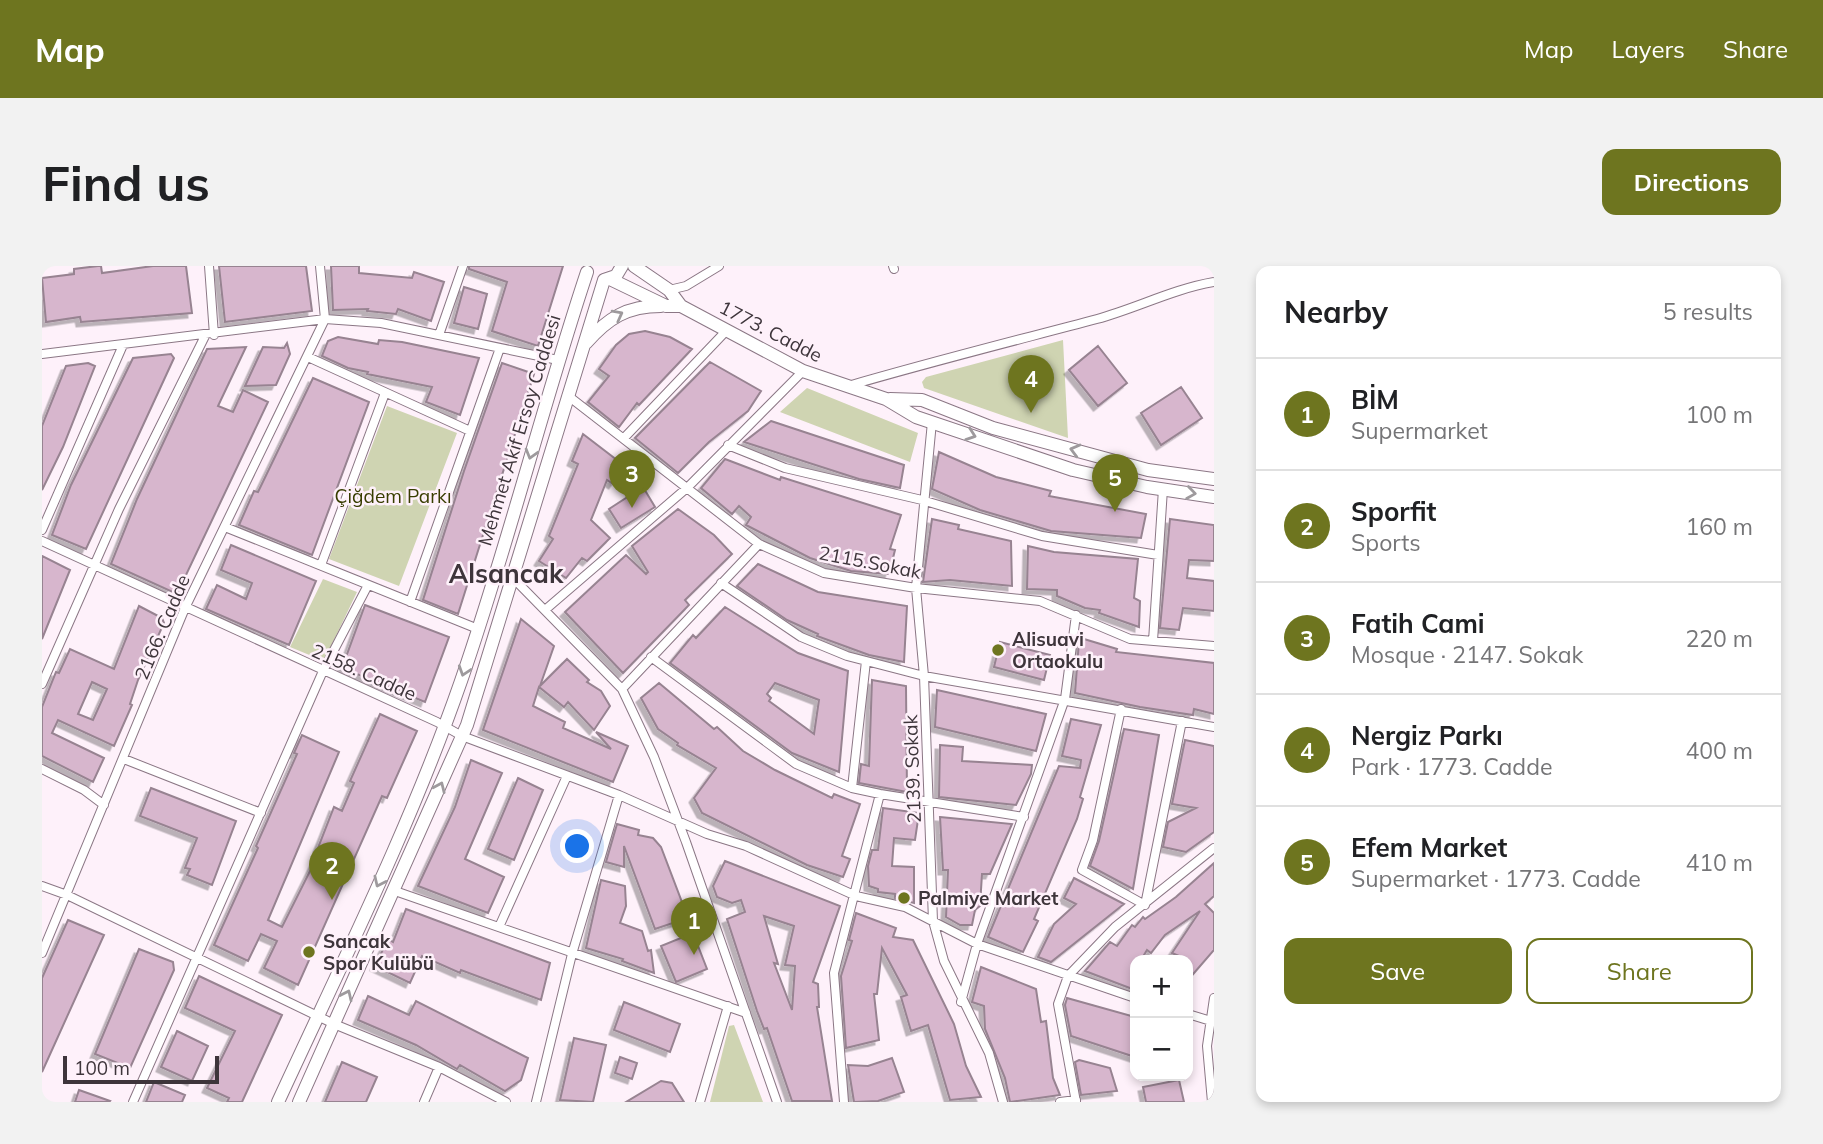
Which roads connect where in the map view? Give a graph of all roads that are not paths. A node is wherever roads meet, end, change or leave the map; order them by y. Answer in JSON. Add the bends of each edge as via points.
{"nodes":[{"id":1,"x":209,"y":266,"type":"edge"},
{"id":2,"x":320,"y":266,"type":"edge"},
{"id":3,"x":463,"y":266,"type":"edge"},
{"id":4,"x":622,"y":266,"type":"edge"},
{"id":5,"x":634,"y":266,"type":"edge"},
{"id":6,"x":719,"y":266,"type":"edge"},
{"id":7,"x":586,"y":269,"type":"edge"},
{"id":8,"x":607,"y":280,"type":"junction"},
{"id":9,"x":1214,"y":282,"type":"edge"},
{"id":10,"x":669,"y":290,"type":"junction"},
{"id":11,"x":666,"y":306,"type":"junction"},
{"id":12,"x":681,"y":306,"type":"junction"},
{"id":13,"x":325,"y":319,"type":"junction"},
{"id":14,"x":727,"y":331,"type":"junction"},
{"id":15,"x":214,"y":335,"type":"junction"},
{"id":16,"x":439,"y":335,"type":"junction"},
{"id":17,"x":205,"y":336,"type":"junction"},
{"id":18,"x":122,"y":345,"type":"junction"},
{"id":19,"x":500,"y":348,"type":"junction"},
{"id":20,"x":582,"y":348,"type":"junction"},
{"id":21,"x":42,"y":355,"type":"edge"},
{"id":22,"x":308,"y":357,"type":"junction"},
{"id":23,"x":558,"y":360,"type":"junction"},
{"id":24,"x":803,"y":371,"type":"junction"},
{"id":25,"x":848,"y":386,"type":"junction"},
{"id":26,"x":386,"y":393,"type":"junction"},
{"id":27,"x":567,"y":394,"type":"junction"},
{"id":28,"x":886,"y":399,"type":"junction"},
{"id":29,"x":932,"y":422,"type":"junction"},
{"id":30,"x":470,"y":431,"type":"junction"},
{"id":31,"x":624,"y":438,"type":"junction"},
{"id":32,"x":728,"y":445,"type":"junction"},
{"id":33,"x":1214,"y":479,"type":"edge"},
{"id":34,"x":688,"y":487,"type":"junction"},
{"id":35,"x":1163,"y":489,"type":"junction"},
{"id":36,"x":1214,"y":497,"type":"edge"},
{"id":37,"x":922,"y":500,"type":"junction"},
{"id":38,"x":225,"y":527,"type":"junction"},
{"id":39,"x":42,"y":530,"type":"edge"},
{"id":40,"x":42,"y":541,"type":"edge"},
{"id":41,"x":759,"y":544,"type":"junction"},
{"id":42,"x":1158,"y":555,"type":"junction"},
{"id":43,"x":321,"y":565,"type":"junction"},
{"id":44,"x":94,"y":566,"type":"junction"},
{"id":45,"x":514,"y":579,"type":"junction"},
{"id":46,"x":722,"y":583,"type":"junction"},
{"id":47,"x":368,"y":585,"type":"junction"},
{"id":48,"x":916,"y":588,"type":"junction"},
{"id":49,"x":410,"y":602,"type":"junction"},
{"id":50,"x":186,"y":608,"type":"junction"},
{"id":51,"x":545,"y":610,"type":"junction"},
{"id":52,"x":1076,"y":615,"type":"junction"},
{"id":53,"x":478,"y":629,"type":"junction"},
{"id":54,"x":1153,"y":641,"type":"junction"},
{"id":55,"x":1214,"y":646,"type":"edge"},
{"id":56,"x":651,"y":657,"type":"junction"},
{"id":57,"x":866,"y":661,"type":"junction"},
{"id":58,"x":323,"y":671,"type":"junction"},
{"id":59,"x":924,"y":676,"type":"junction"},
{"id":60,"x":42,"y":684,"type":"edge"},
{"id":61,"x":622,"y":689,"type":"junction"},
{"id":62,"x":1065,"y":699,"type":"junction"},
{"id":63,"x":1121,"y":709,"type":"junction"},
{"id":64,"x":1182,"y":721,"type":"junction"},
{"id":65,"x":445,"y":725,"type":"junction"},
{"id":66,"x":1214,"y":727,"type":"edge"},
{"id":67,"x":462,"y":736,"type":"junction"},
{"id":68,"x":124,"y":759,"type":"junction"},
{"id":69,"x":42,"y":769,"type":"edge"},
{"id":70,"x":567,"y":776,"type":"junction"},
{"id":71,"x":852,"y":788,"type":"junction"},
{"id":72,"x":880,"y":794,"type":"junction"},
{"id":73,"x":619,"y":795,"type":"junction"},
{"id":74,"x":930,"y":803,"type":"junction"},
{"id":75,"x":104,"y":805,"type":"junction"},
{"id":76,"x":261,"y":813,"type":"junction"},
{"id":77,"x":1024,"y":817,"type":"junction"},
{"id":78,"x":678,"y":820,"type":"junction"},
{"id":79,"x":1214,"y":848,"type":"edge"},
{"id":80,"x":42,"y":886,"type":"edge"},
{"id":81,"x":395,"y":891,"type":"junction"},
{"id":82,"x":67,"y":895,"type":"junction"},
{"id":83,"x":856,"y":896,"type":"junction"},
{"id":84,"x":1145,"y":905,"type":"junction"},
{"id":85,"x":933,"y":920,"type":"junction"},
{"id":86,"x":499,"y":927,"type":"junction"},
{"id":87,"x":977,"y":944,"type":"junction"},
{"id":88,"x":42,"y":953,"type":"edge"},
{"id":89,"x":572,"y":954,"type":"junction"},
{"id":90,"x":197,"y":956,"type":"junction"},
{"id":91,"x":1071,"y":973,"type":"junction"},
{"id":92,"x":1130,"y":996,"type":"edge"},
{"id":93,"x":1214,"y":998,"type":"edge"},
{"id":94,"x":961,"y":1002,"type":"junction"},
{"id":95,"x":728,"y":1006,"type":"junction"},
{"id":96,"x":746,"y":1013,"type":"junction"},
{"id":97,"x":318,"y":1014,"type":"junction"},
{"id":98,"x":1193,"y":1015,"type":"edge"},
{"id":99,"x":1212,"y":1021,"type":"edge"},
{"id":100,"x":334,"y":1024,"type":"junction"},
{"id":101,"x":439,"y":1067,"type":"junction"},
{"id":102,"x":1076,"y":1101,"type":"edge"},
{"id":103,"x":133,"y":1102,"type":"edge"},
{"id":104,"x":278,"y":1102,"type":"edge"},
{"id":105,"x":299,"y":1102,"type":"edge"},
{"id":106,"x":424,"y":1102,"type":"edge"},
{"id":107,"x":506,"y":1102,"type":"edge"},
{"id":108,"x":536,"y":1102,"type":"edge"},
{"id":109,"x":700,"y":1102,"type":"edge"},
{"id":110,"x":777,"y":1102,"type":"edge"},
{"id":111,"x":844,"y":1102,"type":"edge"},
{"id":112,"x":1003,"y":1102,"type":"edge"},
{"id":113,"x":1060,"y":1102,"type":"edge"},
{"id":114,"x":1212,"y":1102,"type":"edge"}],
"edges":[{"from":1,"to":15,"type":"street"},
{"from":2,"to":13,"type":"street"},
{"from":3,"to":16,"type":"street"},
{"from":4,"to":8,"type":"street"},
{"from":5,"to":10,"type":"street","name":"1773. Cadde"},
{"from":6,"to":10,"type":"street","via":[[686,286]]},
{"from":7,"to":8,"type":"street","name":"1773. Cadde"},
{"from":7,"to":23,"type":"street","name":"Mehmet Akif Ersoy Caddesi"},
{"from":8,"to":11,"type":"street","name":"1773. Cadde"},
{"from":8,"to":20,"type":"street","name":"Mehmet Akif Ersoy Caddesi"},
{"from":9,"to":25,"type":"street"},
{"from":10,"to":12,"type":"street","name":"1773. Cadde"},
{"from":11,"to":12,"type":"street","name":"1773. Cadde"},
{"from":20,"to":11,"type":"street","one_way":true,"via":[[611,317],[629,309]]},
{"from":12,"to":14,"type":"street","name":"1773. Cadde"},
{"from":13,"to":15,"type":"street"},
{"from":13,"to":16,"type":"street","via":[[380,323]]},
{"from":13,"to":22,"type":"street","name":"2166. Cadde"},
{"from":14,"to":24,"type":"street","name":"1773. Cadde"},
{"from":14,"to":31,"type":"street"},
{"from":15,"to":17,"type":"street"},
{"from":16,"to":19,"type":"street"},
{"from":17,"to":18,"type":"street"},
{"from":17,"to":44,"type":"street"},
{"from":18,"to":21,"type":"street"},
{"from":18,"to":39,"type":"street"},
{"from":19,"to":23,"type":"street"},
{"from":19,"to":30,"type":"street"},
{"from":20,"to":27,"type":"street","name":"Mehmet Akif Ersoy Caddesi"},
{"from":22,"to":26,"type":"street"},
{"from":22,"to":38,"type":"street","name":"2166. Cadde"},
{"from":23,"to":53,"type":"street","name":"Mehmet Akif Ersoy Caddesi","one_way":true},
{"from":24,"to":25,"type":"street","name":"1773. Cadde"},
{"from":24,"to":32,"type":"street"},
{"from":25,"to":28,"type":"street","name":"1773. Cadde"},
{"from":26,"to":30,"type":"street"},
{"from":26,"to":43,"type":"street"},
{"from":27,"to":31,"type":"street","name":"2115.Sokak"},
{"from":27,"to":45,"type":"street","name":"Mehmet Akif Ersoy Caddesi"},
{"from":28,"to":29,"type":"street","name":"1773. Cadde"},
{"from":33,"to":28,"type":"street","name":"1773. Cadde","one_way":true,"via":[[1148,470],[993,428],[922,400]]},
{"from":29,"to":35,"type":"street","name":"1773. Cadde","one_way":true,"via":[[1073,470]]},
{"from":29,"to":37,"type":"street","name":"2139. Sokak"},
{"from":30,"to":49,"type":"street"},
{"from":31,"to":34,"type":"street","name":"2115.Sokak"},
{"from":32,"to":34,"type":"street"},
{"from":32,"to":37,"type":"street","via":[[785,468]]},
{"from":34,"to":41,"type":"street","name":"2115.Sokak"},
{"from":34,"to":51,"type":"street"},
{"from":35,"to":36,"type":"street","name":"1773. Cadde","one_way":true},
{"from":35,"to":42,"type":"street"},
{"from":37,"to":42,"type":"street","via":[[1042,536]]},
{"from":37,"to":48,"type":"street","name":"2139. Sokak"},
{"from":38,"to":43,"type":"street"},
{"from":38,"to":50,"type":"street","name":"2166. Cadde"},
{"from":40,"to":44,"type":"street","name":"2158. Cadde"},
{"from":41,"to":46,"type":"street"},
{"from":41,"to":48,"type":"street","name":"2115.Sokak","via":[[824,573]]},
{"from":42,"to":54,"type":"street"},
{"from":43,"to":47,"type":"street"},
{"from":44,"to":50,"type":"street","name":"2158. Cadde"},
{"from":44,"to":60,"type":"street"},
{"from":45,"to":51,"type":"street"},
{"from":45,"to":67,"type":"street","name":"Mehmet Akif Ersoy Caddesi"},
{"from":46,"to":56,"type":"street"},
{"from":46,"to":57,"type":"street","via":[[801,637]]},
{"from":47,"to":49,"type":"street"},
{"from":47,"to":58,"type":"street"},
{"from":48,"to":52,"type":"street","name":"2115.Sokak","via":[[1040,601]]},
{"from":48,"to":59,"type":"street","name":"2139. Sokak"},
{"from":49,"to":53,"type":"street"},
{"from":50,"to":58,"type":"street","name":"2158. Cadde"},
{"from":50,"to":68,"type":"street","name":"2166. Cadde"},
{"from":51,"to":61,"type":"street"},
{"from":52,"to":54,"type":"street","name":"2115.Sokak","via":[[1130,639]]},
{"from":52,"to":62,"type":"street"},
{"from":53,"to":65,"type":"street","name":"Mehmet Akif Ersoy Caddesi","one_way":true},
{"from":54,"to":55,"type":"street","name":"2115.Sokak"},
{"from":56,"to":61,"type":"street"},
{"from":56,"to":71,"type":"street","via":[[796,764]]},
{"from":57,"to":59,"type":"street"},
{"from":57,"to":71,"type":"street"},
{"from":58,"to":65,"type":"street","name":"2158. Cadde"},
{"from":58,"to":76,"type":"street"},
{"from":59,"to":62,"type":"street"},
{"from":59,"to":74,"type":"street","name":"2139. Sokak"},
{"from":61,"to":78,"type":"street"},
{"from":62,"to":63,"type":"street"},
{"from":62,"to":77,"type":"street"},
{"from":63,"to":64,"type":"street"},
{"from":63,"to":84,"type":"street","via":[[1093,840],[1082,870]]},
{"from":64,"to":66,"type":"street"},
{"from":64,"to":84,"type":"street"},
{"from":65,"to":67,"type":"street","name":"2158. Cadde"},
{"from":65,"to":97,"type":"street","name":"Mehmet Akif Ersoy Caddesi","one_way":true},
{"from":67,"to":70,"type":"street","name":"2158. Cadde"},
{"from":81,"to":67,"type":"street","name":"Mehmet Akif Ersoy Caddesi","one_way":true},
{"from":68,"to":75,"type":"street","name":"2166. Cadde"},
{"from":68,"to":76,"type":"street"},
{"from":69,"to":75,"type":"street"},
{"from":70,"to":73,"type":"street","name":"2158. Cadde"},
{"from":70,"to":86,"type":"street"},
{"from":71,"to":72,"type":"street"},
{"from":72,"to":74,"type":"street"},
{"from":72,"to":83,"type":"street"},
{"from":73,"to":78,"type":"street","name":"2158. Cadde"},
{"from":73,"to":89,"type":"street"},
{"from":74,"to":77,"type":"street"},
{"from":74,"to":85,"type":"street","name":"2139. Sokak"},
{"from":75,"to":82,"type":"street","name":"2166. Cadde"},
{"from":76,"to":90,"type":"street"},
{"from":77,"to":87,"type":"street"},
{"from":78,"to":83,"type":"street","name":"2158. Cadde"},
{"from":78,"to":96,"type":"street"},
{"from":79,"to":84,"type":"street"},
{"from":80,"to":82,"type":"street"},
{"from":81,"to":86,"type":"street"},
{"from":100,"to":81,"type":"street","name":"Mehmet Akif Ersoy Caddesi","one_way":true},
{"from":82,"to":88,"type":"street","name":"2166. Cadde"},
{"from":82,"to":90,"type":"street"},
{"from":83,"to":85,"type":"street","name":"2158. Cadde","via":[[905,907]]},
{"from":83,"to":111,"type":"street","via":[[834,973]]},
{"from":84,"to":91,"type":"street","via":[[1115,927]]},
{"from":85,"to":87,"type":"street","name":"2158. Cadde"},
{"from":85,"to":94,"type":"street","name":"2139. Sokak"},
{"from":86,"to":89,"type":"street"},
{"from":87,"to":91,"type":"street","name":"2158. Cadde"},
{"from":87,"to":94,"type":"street"},
{"from":89,"to":95,"type":"street"},
{"from":89,"to":108,"type":"street"},
{"from":90,"to":97,"type":"street"},
{"from":90,"to":103,"type":"street"},
{"from":91,"to":92,"type":"street","name":"2158. Cadde"},
{"from":91,"to":102,"type":"street","via":[[1058,1004]]},
{"from":93,"to":99,"type":"street"},
{"from":94,"to":112,"type":"street","name":"2139. Sokak","via":[[989,1053]]},
{"from":95,"to":96,"type":"street"},
{"from":95,"to":109,"type":"street"},
{"from":96,"to":110,"type":"street"},
{"from":97,"to":100,"type":"street"},
{"from":97,"to":104,"type":"street","name":"Mehmet Akif Ersoy Caddesi"},
{"from":98,"to":99,"type":"street"},
{"from":99,"to":114,"type":"street","via":[[1207,1046]]},
{"from":100,"to":101,"type":"street"},
{"from":100,"to":105,"type":"street","name":"Mehmet Akif Ersoy Caddesi"},
{"from":101,"to":106,"type":"street"},
{"from":101,"to":107,"type":"street"},
{"from":102,"to":113,"type":"street"}]}
